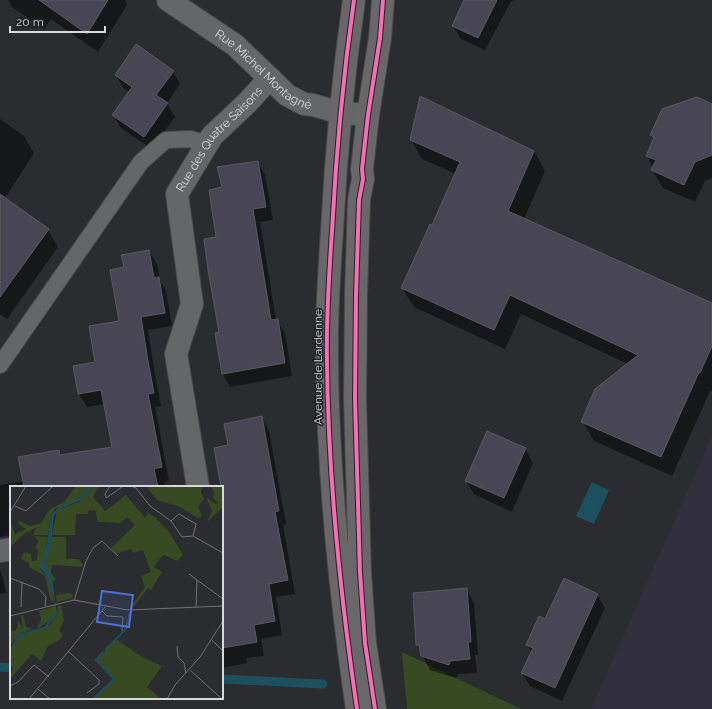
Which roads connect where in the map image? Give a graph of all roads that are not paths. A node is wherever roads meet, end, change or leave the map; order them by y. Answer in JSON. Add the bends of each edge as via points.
{"nodes":[{"id":1,"x":168,"y":0,"type":"edge"},
{"id":2,"x":354,"y":0,"type":"edge"},
{"id":3,"x":383,"y":0,"type":"edge"},
{"id":4,"x":270,"y":78,"type":"junction"},
{"id":5,"x":341,"y":113,"type":"junction"},
{"id":6,"x":368,"y":115,"type":"junction"},
{"id":7,"x":207,"y":144,"type":"junction"},
{"id":8,"x":0,"y":365,"type":"edge"},
{"id":9,"x":198,"y":486,"type":"edge"},
{"id":10,"x":10,"y":549,"type":"edge"},
{"id":11,"x":0,"y":551,"type":"edge"},
{"id":12,"x":357,"y":709,"type":"edge"},
{"id":13,"x":375,"y":709,"type":"edge"}],
"edges":[{"from":1,"to":4,"type":"street","name":"Rue Michel Montagné","via":[[235,45]]},
{"from":2,"to":5,"type":"main road","name":"Avenue de Lardenne"},
{"from":3,"to":6,"type":"main road"},
{"from":4,"to":5,"type":"street","name":"Rue Michel Montagné","via":[[287,95],[304,104]]},
{"from":4,"to":7,"type":"street","name":"Rue des Quatre Saisons"},
{"from":5,"to":6,"type":"street","name":"Rue Michel Montagné"},
{"from":5,"to":12,"type":"main road","name":"Avenue de Lardenne","via":[[329,267],[326,359],[330,471],[346,631]]},
{"from":6,"to":13,"type":"main road","via":[[359,200],[355,399],[360,573],[365,643]]},
{"from":7,"to":8,"type":"lane","via":[[190,139],[166,140],[141,162]]},
{"from":7,"to":9,"type":"street","name":"Rue des Quatre Saisons","via":[[177,194],[192,304],[176,354]]},
{"from":10,"to":11,"type":"street"}]}
